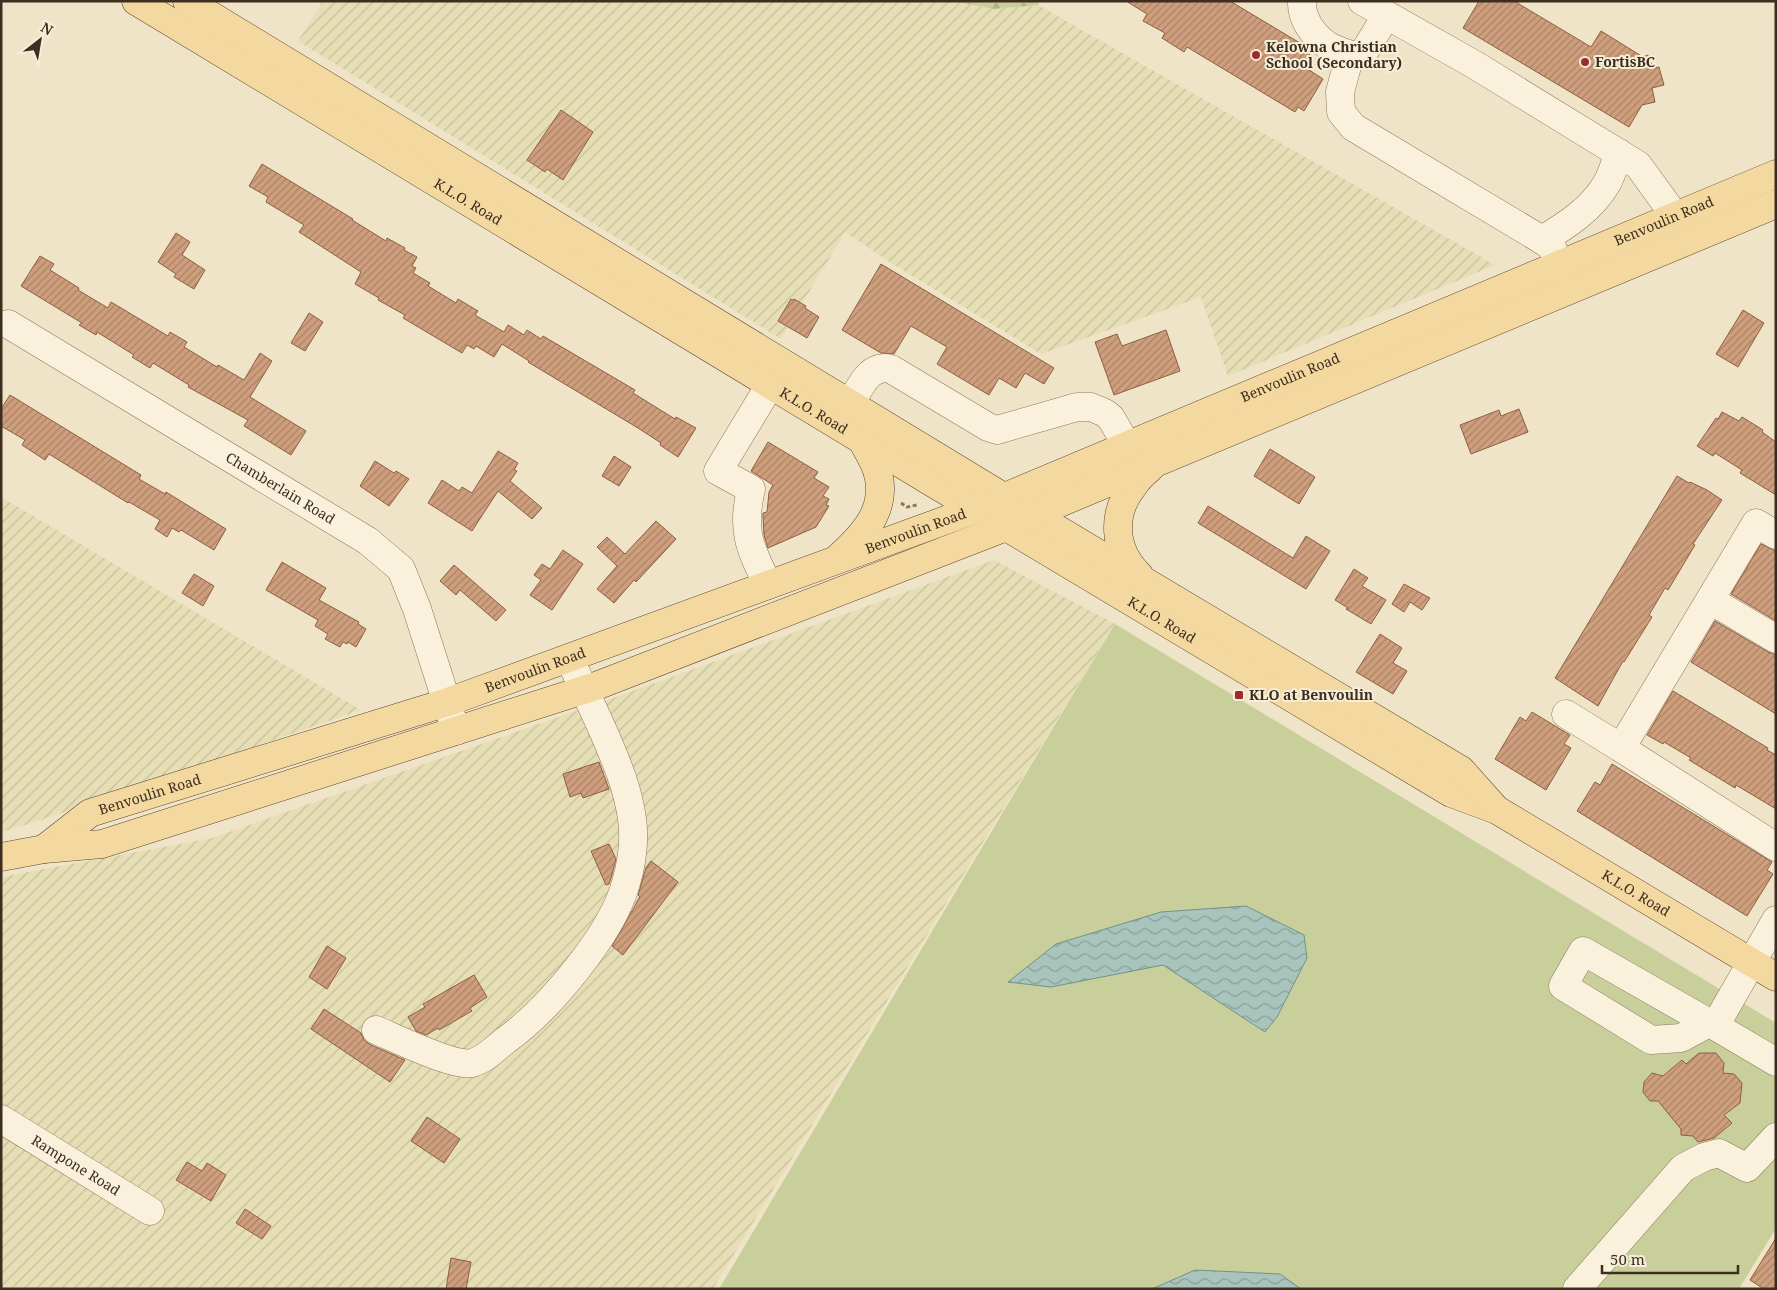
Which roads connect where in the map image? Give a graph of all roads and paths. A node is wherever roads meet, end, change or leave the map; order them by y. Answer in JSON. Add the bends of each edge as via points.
{"nodes":[{"id":1,"x":136,"y":1,"type":"edge"},
{"id":2,"x":187,"y":1,"type":"edge"},
{"id":3,"x":1302,"y":1,"type":"edge"},
{"id":4,"x":1362,"y":1,"type":"edge"},
{"id":5,"x":1386,"y":16,"type":"junction"},
{"id":6,"x":1350,"y":55,"type":"junction"},
{"id":7,"x":1628,"y":159,"type":"junction"},
{"id":8,"x":1776,"y":174,"type":"edge"},
{"id":9,"x":1776,"y":204,"type":"edge"},
{"id":10,"x":1676,"y":216,"type":"junction"},
{"id":11,"x":1542,"y":240,"type":"junction"},
{"id":12,"x":1559,"y":266,"type":"junction"},
{"id":13,"x":8,"y":324,"type":"dead end"},
{"id":14,"x":770,"y":385,"type":"junction"},
{"id":15,"x":850,"y":404,"type":"junction"},
{"id":16,"x":862,"y":440,"type":"junction"},
{"id":17,"x":1127,"y":446,"type":"junction"},
{"id":18,"x":1155,"y":463,"type":"junction"},
{"id":19,"x":1005,"y":498,"type":"junction"},
{"id":20,"x":976,"y":509,"type":"junction"},
{"id":21,"x":1033,"y":514,"type":"junction"},
{"id":22,"x":1006,"y":527,"type":"junction"},
{"id":23,"x":1776,"y":535,"type":"edge"},
{"id":24,"x":835,"y":561,"type":"junction"},
{"id":25,"x":1143,"y":580,"type":"junction"},
{"id":26,"x":768,"y":585,"type":"junction"},
{"id":27,"x":1710,"y":600,"type":"junction"},
{"id":28,"x":1776,"y":639,"type":"edge"},
{"id":29,"x":568,"y":658,"type":"junction"},
{"id":30,"x":585,"y":690,"type":"junction"},
{"id":31,"x":448,"y":702,"type":"junction"},
{"id":32,"x":1566,"y":714,"type":"dead end"},
{"id":33,"x":456,"y":731,"type":"junction"},
{"id":34,"x":1621,"y":748,"type":"junction"},
{"id":35,"x":1497,"y":810,"type":"junction"},
{"id":36,"x":1776,"y":847,"type":"edge"},
{"id":37,"x":44,"y":848,"type":"junction"},
{"id":38,"x":1,"y":857,"type":"edge"},
{"id":39,"x":1776,"y":920,"type":"edge"},
{"id":40,"x":1752,"y":962,"type":"junction"},
{"id":41,"x":1776,"y":976,"type":"edge"},
{"id":42,"x":1712,"y":1025,"type":"junction"},
{"id":43,"x":376,"y":1030,"type":"dead end"},
{"id":44,"x":1776,"y":1062,"type":"edge"},
{"id":45,"x":1,"y":1118,"type":"edge"},
{"id":46,"x":1776,"y":1137,"type":"edge"},
{"id":47,"x":150,"y":1211,"type":"dead end"},
{"id":48,"x":1577,"y":1289,"type":"edge"}],
"edges":[{"from":1,"to":14,"type":"main road","name":"K.L.O. Road"},
{"from":2,"to":15,"type":"main road","name":"K.L.O. Road"},
{"from":3,"to":6,"type":"street","via":[[1308,27],[1328,46]]},
{"from":4,"to":5,"type":"street"},
{"from":5,"to":6,"type":"street","via":[[1364,52]]},
{"from":5,"to":7,"type":"street","via":[[1475,65]]},
{"from":6,"to":11,"type":"street","via":[[1340,92],[1341,112],[1353,127]]},
{"from":7,"to":10,"type":"street"},
{"from":7,"to":11,"type":"street","via":[[1590,207]]},
{"from":8,"to":10,"type":"main road","name":"Benvoulin Road"},
{"from":9,"to":18,"type":"main road","name":"Benvoulin Road"},
{"from":10,"to":12,"type":"main road","name":"Benvoulin Road"},
{"from":11,"to":12,"type":"street","via":[[1552,247]]},
{"from":12,"to":17,"type":"main road","name":"Benvoulin Road"},
{"from":13,"to":31,"type":"street","name":"Chamberlain Road","via":[[375,546],[400,569]]},
{"from":14,"to":16,"type":"main road","name":"K.L.O. Road"},
{"from":14,"to":26,"type":"street","via":[[718,471],[751,489],[746,508],[747,537]]},
{"from":15,"to":17,"type":"street","via":[[871,372],[884,367],[997,430],[1077,407],[1098,409],[1116,424]]},
{"from":15,"to":19,"type":"main road","name":"K.L.O. Road"},
{"from":16,"to":20,"type":"main road","name":"K.L.O. Road"},
{"from":16,"to":24,"type":"main road","via":[[875,466],[880,486],[879,504],[859,539]]},
{"from":17,"to":19,"type":"main road","name":"Benvoulin Road"},
{"from":18,"to":21,"type":"main road","name":"Benvoulin Road"},
{"from":18,"to":25,"type":"main road","via":[[1130,490],[1118,517],[1117,537],[1122,553]]},
{"from":19,"to":20,"type":"main road","name":"Benvoulin Road"},
{"from":19,"to":21,"type":"main road","name":"K.L.O. Road"},
{"from":20,"to":22,"type":"main road","name":"K.L.O. Road"},
{"from":20,"to":24,"type":"main road","name":"Benvoulin Road"},
{"from":21,"to":22,"type":"main road","name":"Benvoulin Road"},
{"from":21,"to":25,"type":"main road","name":"K.L.O. Road"},
{"from":22,"to":30,"type":"main road","name":"Benvoulin Road"},
{"from":22,"to":35,"type":"main road","name":"K.L.O. Road","via":[[1451,793]]},
{"from":23,"to":27,"type":"street","via":[[1756,523]]},
{"from":24,"to":26,"type":"main road","name":"Benvoulin Road"},
{"from":25,"to":35,"type":"main road","name":"K.L.O. Road","via":[[1461,770]]},
{"from":26,"to":29,"type":"main road","name":"Benvoulin Road"},
{"from":27,"to":28,"type":"street"},
{"from":27,"to":34,"type":"street"},
{"from":29,"to":30,"type":"street"},
{"from":29,"to":31,"type":"main road","name":"Benvoulin Road"},
{"from":30,"to":33,"type":"main road","name":"Benvoulin Road"},
{"from":30,"to":43,"type":"street","via":[[624,780],[632,820],[633,853],[628,876],[610,918],[591,948],[541,1011],[473,1063],[448,1059]]},
{"from":31,"to":33,"type":"street","name":"Chamberlain Road"},
{"from":31,"to":37,"type":"main road","name":"Benvoulin Road","via":[[90,813]]},
{"from":32,"to":34,"type":"street"},
{"from":33,"to":37,"type":"main road","name":"Benvoulin Road","via":[[102,844]]},
{"from":34,"to":36,"type":"street"},
{"from":35,"to":40,"type":"main road","name":"K.L.O. Road"},
{"from":37,"to":38,"type":"main road","name":"Benvoulin Road"},
{"from":39,"to":40,"type":"street"},
{"from":40,"to":41,"type":"main road","name":"K.L.O. Road"},
{"from":40,"to":42,"type":"street"},
{"from":42,"to":42,"type":"street","via":[[1583,951],[1563,986],[1651,1040],[1681,1038]]},
{"from":42,"to":44,"type":"street"},
{"from":45,"to":47,"type":"street","name":"Rampone Road"},
{"from":46,"to":48,"type":"street","via":[[1747,1168],[1718,1153],[1683,1168]]}]}
